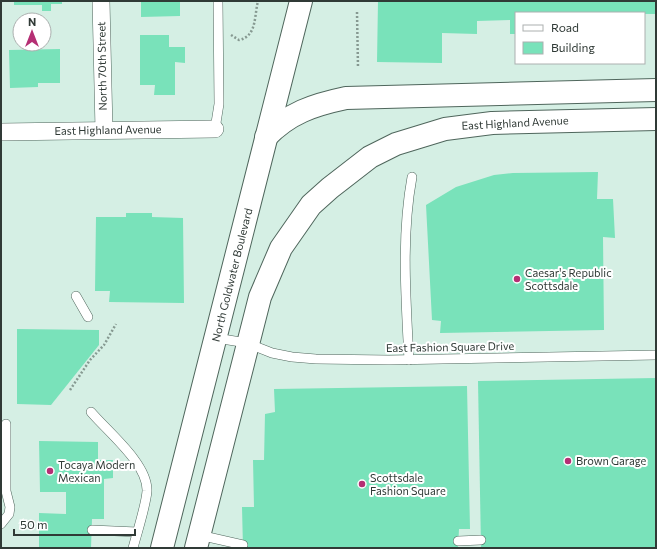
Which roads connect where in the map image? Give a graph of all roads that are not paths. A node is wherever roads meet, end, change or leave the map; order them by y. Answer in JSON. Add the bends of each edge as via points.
{"nodes":[{"id":1,"x":101,"y":1,"type":"edge"},
{"id":2,"x":218,"y":1,"type":"edge"},
{"id":3,"x":301,"y":1,"type":"edge"},
{"id":4,"x":656,"y":90,"type":"edge"},
{"id":5,"x":656,"y":119,"type":"edge"},
{"id":6,"x":215,"y":129,"type":"joint"},
{"id":7,"x":104,"y":130,"type":"junction"},
{"id":8,"x":1,"y":132,"type":"edge"},
{"id":9,"x":266,"y":137,"type":"junction"},
{"id":10,"x":412,"y":177,"type":"dead end"},
{"id":11,"x":76,"y":296,"type":"dead end"},
{"id":12,"x":88,"y":317,"type":"dead end"},
{"id":13,"x":216,"y":338,"type":"junction"},
{"id":14,"x":247,"y":344,"type":"junction"},
{"id":15,"x":656,"y":355,"type":"edge"},
{"id":16,"x":409,"y":360,"type":"junction"},
{"id":17,"x":91,"y":412,"type":"dead end"},
{"id":18,"x":6,"y":424,"type":"dead end"},
{"id":19,"x":4,"y":491,"type":"edge"},
{"id":20,"x":1,"y":524,"type":"edge"},
{"id":21,"x":92,"y":530,"type":"dead end"},
{"id":22,"x":137,"y":532,"type":"junction"},
{"id":23,"x":481,"y":540,"type":"dead end"},
{"id":24,"x":458,"y":541,"type":"dead end"},
{"id":25,"x":198,"y":542,"type":"edge"},
{"id":26,"x":243,"y":545,"type":"dead end"},
{"id":27,"x":133,"y":548,"type":"edge"},
{"id":28,"x":162,"y":548,"type":"edge"}],
"edges":[{"from":1,"to":7,"type":"street","name":"North 70th Street"},
{"from":2,"to":6,"type":"lane","via":[[219,104]]},
{"from":3,"to":9,"type":"main road","name":"North Goldwater Boulevard"},
{"from":4,"to":9,"type":"main road","via":[[346,98],[312,107],[286,119]]},
{"from":5,"to":14,"type":"main road","name":"East Highland Avenue","via":[[466,125],[396,144],[370,157],[330,188],[294,227],[269,273]]},
{"from":6,"to":7,"type":"street","name":"East Highland Avenue"},
{"from":7,"to":8,"type":"street","name":"East Highland Avenue"},
{"from":9,"to":13,"type":"main road","name":"North Goldwater Boulevard"},
{"from":10,"to":16,"type":"lane","via":[[406,206],[405,232]]},
{"from":11,"to":12,"type":"lane"},
{"from":13,"to":14,"type":"lane","name":"East Fashion Square Drive"},
{"from":13,"to":28,"type":"main road","name":"North Goldwater Boulevard"},
{"from":14,"to":16,"type":"lane","name":"East Fashion Square Drive","via":[[292,357]]},
{"from":14,"to":25,"type":"main road"},
{"from":15,"to":16,"type":"lane","name":"East Fashion Square Drive"},
{"from":17,"to":22,"type":"lane","via":[[132,457],[145,478],[147,492]]},
{"from":18,"to":19,"type":"lane"},
{"from":19,"to":20,"type":"lane","via":[[10,507],[9,514]]},
{"from":21,"to":22,"type":"lane"},
{"from":22,"to":27,"type":"lane"},
{"from":23,"to":24,"type":"lane"},
{"from":25,"to":26,"type":"lane"}]}
